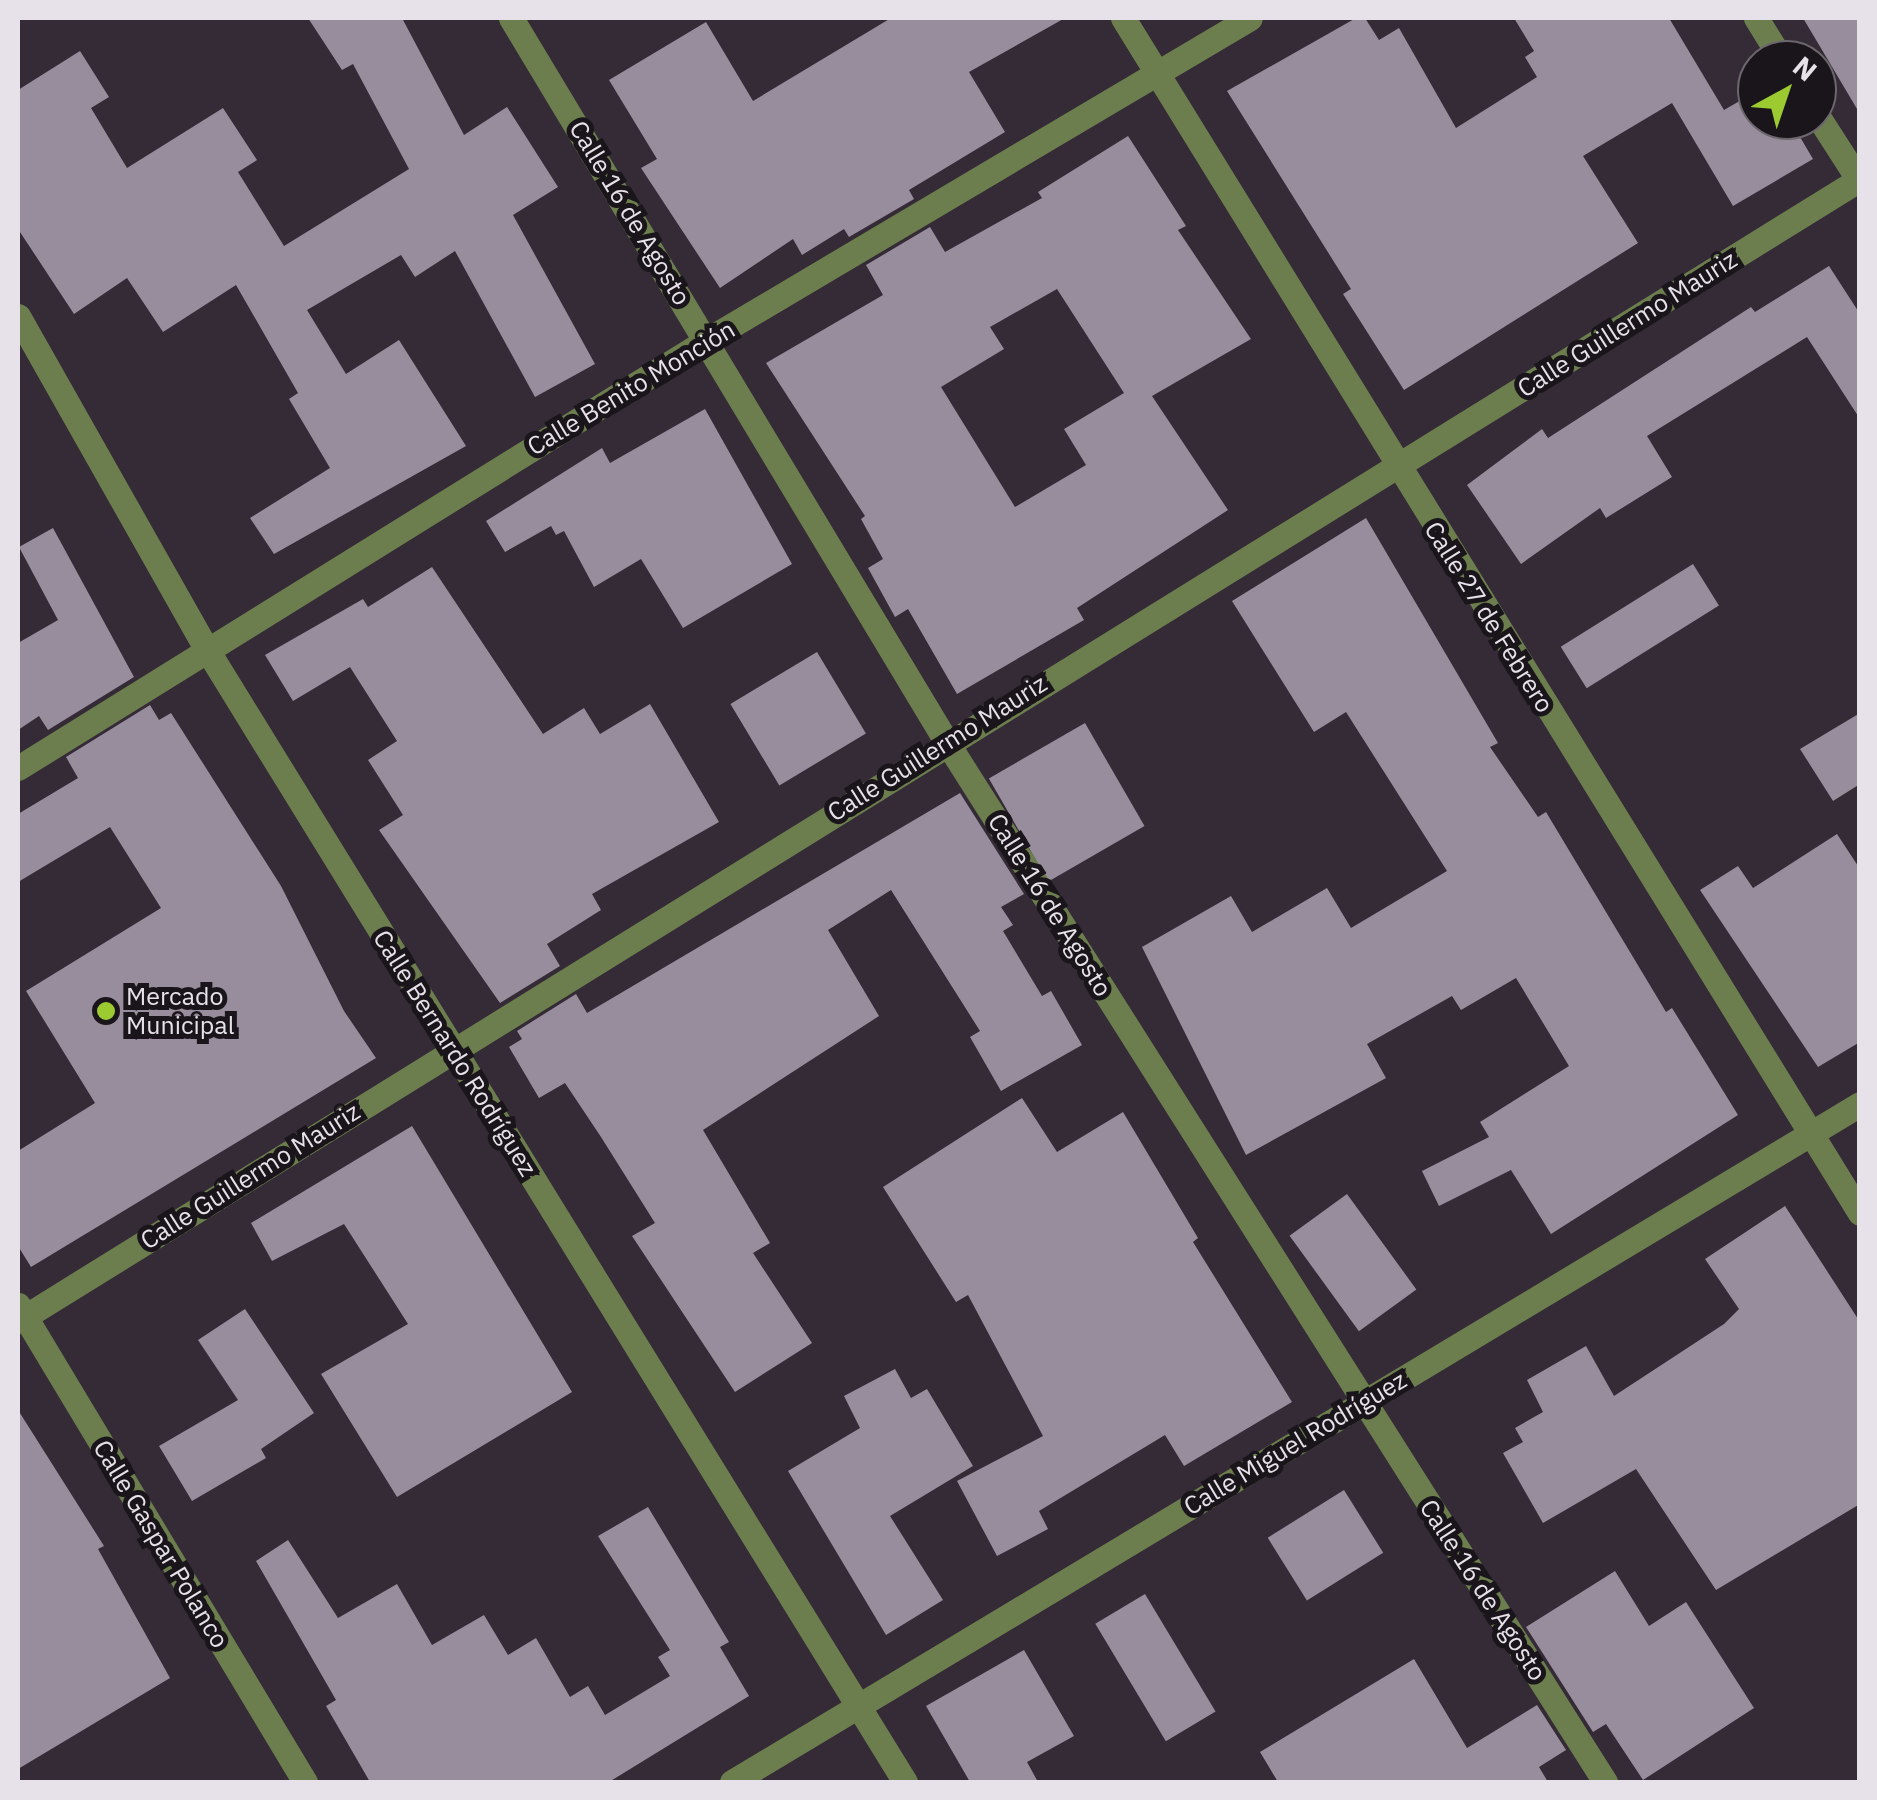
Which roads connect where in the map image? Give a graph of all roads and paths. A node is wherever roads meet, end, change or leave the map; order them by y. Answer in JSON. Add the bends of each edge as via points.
{"nodes":[{"id":1,"x":511,"y":18,"type":"edge"},
{"id":2,"x":1123,"y":18,"type":"edge"},
{"id":3,"x":1250,"y":18,"type":"edge"},
{"id":4,"x":1756,"y":18,"type":"edge"},
{"id":5,"x":1770,"y":40,"type":"edge"},
{"id":6,"x":1159,"y":75,"type":"junction"},
{"id":7,"x":1833,"y":140,"type":"edge"},
{"id":8,"x":1859,"y":180,"type":"edge"},
{"id":9,"x":18,"y":316,"type":"edge"},
{"id":10,"x":707,"y":340,"type":"junction"},
{"id":11,"x":1396,"y":468,"type":"junction"},
{"id":12,"x":206,"y":648,"type":"junction"},
{"id":13,"x":946,"y":741,"type":"junction"},
{"id":14,"x":18,"y":768,"type":"edge"},
{"id":15,"x":453,"y":1049,"type":"junction"},
{"id":16,"x":1860,"y":1104,"type":"edge"},
{"id":17,"x":1811,"y":1133,"type":"junction"},
{"id":18,"x":1860,"y":1213,"type":"edge"},
{"id":19,"x":20,"y":1315,"type":"edge"},
{"id":20,"x":1362,"y":1402,"type":"junction"},
{"id":21,"x":857,"y":1708,"type":"junction"},
{"id":22,"x":305,"y":1782,"type":"edge"},
{"id":23,"x":732,"y":1782,"type":"edge"},
{"id":24,"x":906,"y":1782,"type":"edge"},
{"id":25,"x":1605,"y":1782,"type":"edge"}],
"edges":[{"from":1,"to":10,"type":"street","name":"Calle 16 de Agosto"},
{"from":2,"to":6,"type":"street","name":"Calle 27 de Febrero"},
{"from":3,"to":6,"type":"street","name":"Calle Benito Monción"},
{"from":4,"to":5,"type":"street"},
{"from":6,"to":10,"type":"street","name":"Calle Benito Monción"},
{"from":6,"to":11,"type":"street","name":"Calle 27 de Febrero"},
{"from":7,"to":8,"type":"street"},
{"from":8,"to":11,"type":"street","name":"Calle Guillermo Mauriz"},
{"from":9,"to":12,"type":"street","name":"Calle Bernardo Rodríguez"},
{"from":10,"to":12,"type":"street","name":"Calle Benito Monción"},
{"from":10,"to":13,"type":"street","name":"Calle 16 de Agosto"},
{"from":11,"to":13,"type":"street","name":"Calle Guillermo Mauriz"},
{"from":11,"to":17,"type":"street","name":"Calle 27 de Febrero"},
{"from":12,"to":14,"type":"street","name":"Calle Benito Monción"},
{"from":12,"to":15,"type":"street","name":"Calle Bernardo Rodríguez"},
{"from":13,"to":15,"type":"street","name":"Calle Guillermo Mauriz"},
{"from":13,"to":20,"type":"street","name":"Calle 16 de Agosto"},
{"from":15,"to":19,"type":"street","name":"Calle Guillermo Mauriz"},
{"from":15,"to":21,"type":"street","name":"Calle Bernardo Rodríguez"},
{"from":16,"to":17,"type":"street","name":"Calle Miguel Rodríguez"},
{"from":17,"to":18,"type":"street","name":"Calle 27 de Febrero"},
{"from":17,"to":20,"type":"street","name":"Calle Miguel Rodríguez"},
{"from":19,"to":22,"type":"street","name":"Calle Gaspar Polanco"},
{"from":20,"to":21,"type":"street","name":"Calle Miguel Rodríguez"},
{"from":20,"to":25,"type":"street","name":"Calle 16 de Agosto"},
{"from":21,"to":23,"type":"street","name":"Calle Miguel Rodríguez"},
{"from":21,"to":24,"type":"street","name":"Calle Bernardo Rodríguez"}]}
